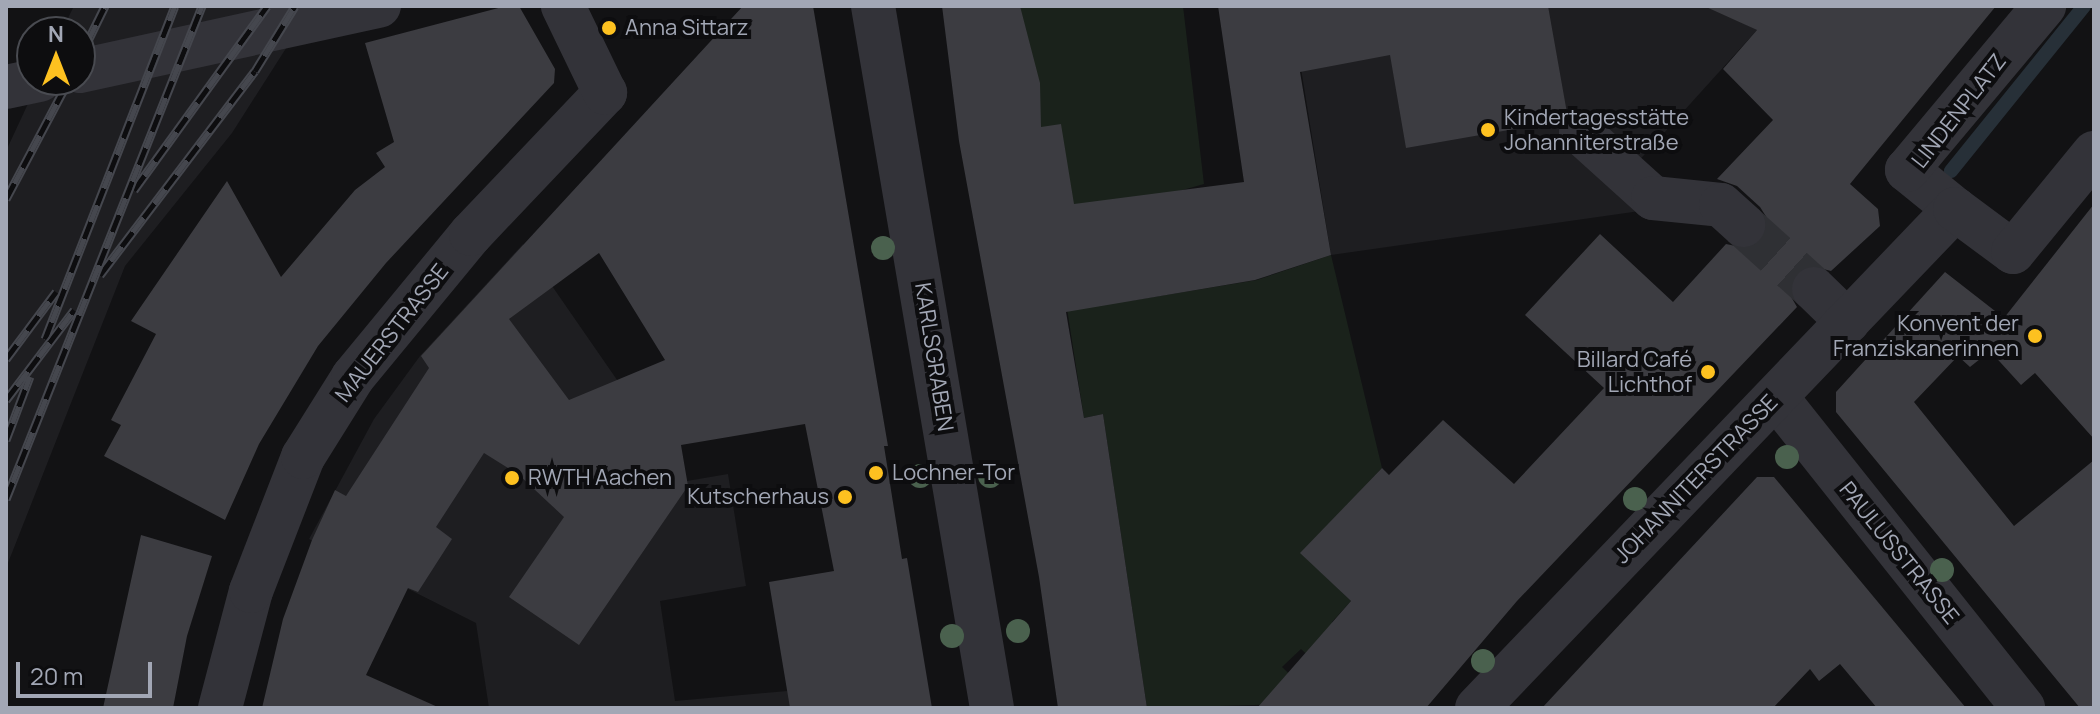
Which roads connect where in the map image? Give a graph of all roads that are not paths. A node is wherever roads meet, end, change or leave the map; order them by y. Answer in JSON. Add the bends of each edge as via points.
{"nodes":[{"id":1,"x":379,"y":6,"type":"edge"},
{"id":2,"x":563,"y":6,"type":"edge"},
{"id":3,"x":873,"y":6,"type":"edge"},
{"id":4,"x":2044,"y":6,"type":"edge"},
{"id":5,"x":96,"y":68,"type":"edge"},
{"id":6,"x":1581,"y":133,"type":"dead end"},
{"id":7,"x":2094,"y":153,"type":"edge"},
{"id":8,"x":1955,"y":209,"type":"junction"},
{"id":9,"x":1743,"y":225,"type":"tunnel mouth"},
{"id":10,"x":1814,"y":289,"type":"tunnel mouth"},
{"id":11,"x":1848,"y":322,"type":"junction"},
{"id":12,"x":1776,"y":397,"type":"junction"},
{"id":13,"x":220,"y":708,"type":"edge"},
{"id":14,"x":992,"y":708,"type":"edge"},
{"id":15,"x":1477,"y":708,"type":"edge"},
{"id":16,"x":2023,"y":708,"type":"edge"}],
"edges":[{"from":1,"to":5,"type":"street"},
{"from":2,"to":13,"type":"street","name":"MAUERSTRASSE","via":[[605,93],[471,234],[353,377],[303,457],[251,591]]},
{"from":3,"to":14,"type":"street","name":"KARLSGRABEN"},
{"from":4,"to":8,"type":"street","name":"LINDENPLATZ","via":[[1907,170]]},
{"from":6,"to":9,"type":"street","via":[[1653,198],[1721,205]]},
{"from":7,"to":8,"type":"street","name":"LINDENPLATZ","via":[[2013,252]]},
{"from":8,"to":11,"type":"street","name":"JOHANNITERSTRASSE"},
{"from":10,"to":11,"type":"street"},
{"from":11,"to":12,"type":"street","name":"JOHANNITERSTRASSE"},
{"from":12,"to":15,"type":"street","name":"JOHANNITERSTRASSE"},
{"from":12,"to":16,"type":"street","name":"PAULUSSTRASSE"}]}
